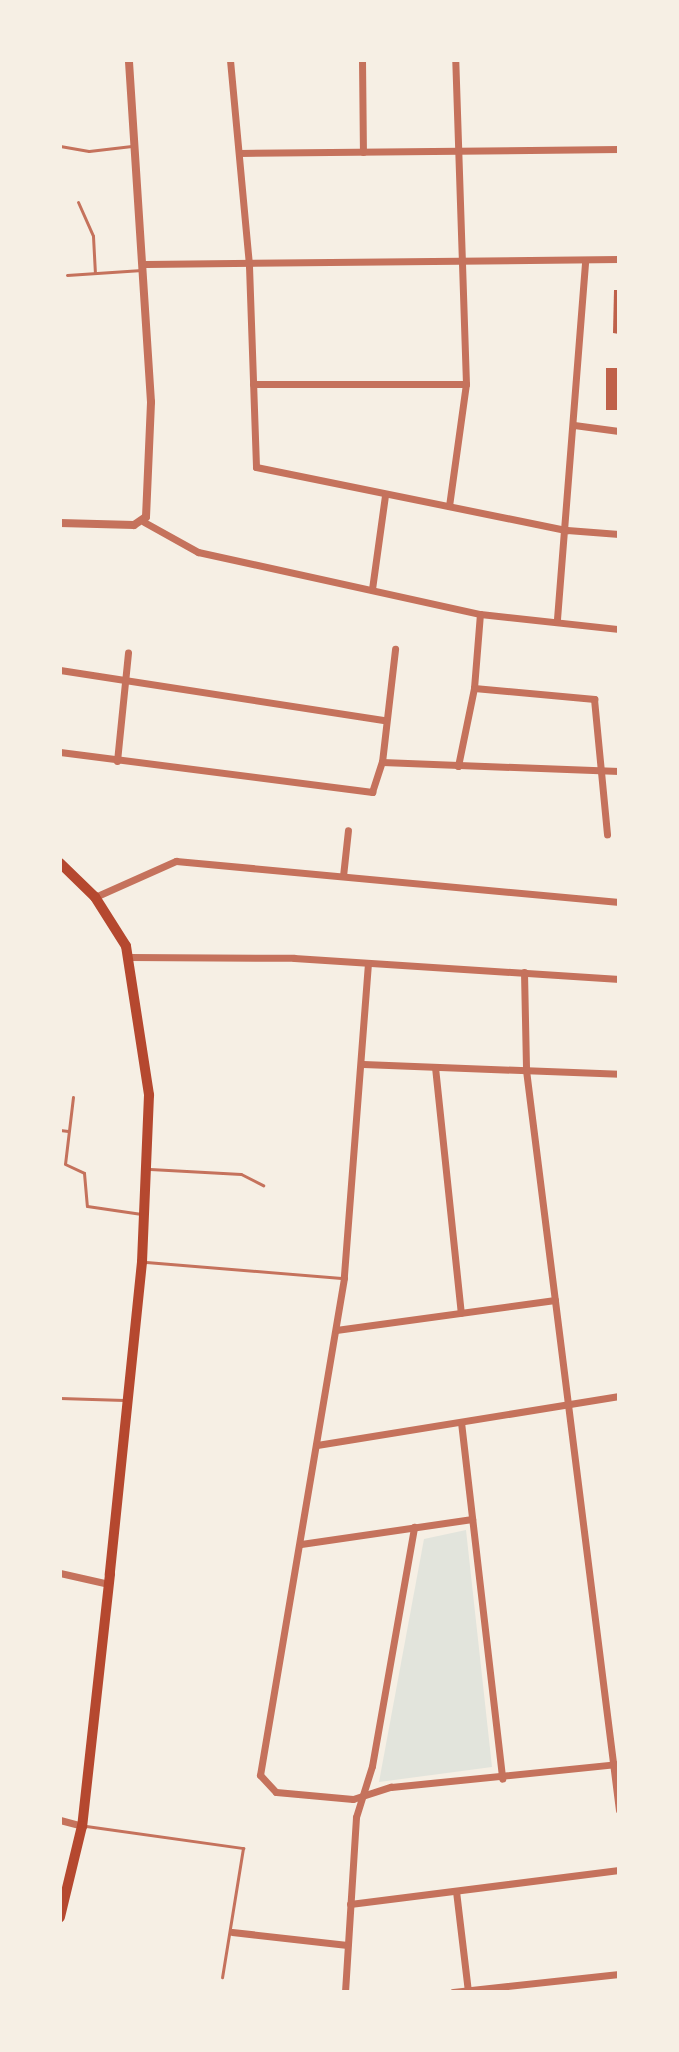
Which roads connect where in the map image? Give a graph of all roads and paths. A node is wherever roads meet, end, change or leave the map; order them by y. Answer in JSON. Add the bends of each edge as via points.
{"nodes":[{"id":1,"x":129,"y":60,"type":"edge"},
{"id":2,"x":230,"y":60,"type":"edge"},
{"id":3,"x":362,"y":60,"type":"edge"},
{"id":4,"x":455,"y":60,"type":"edge"},
{"id":5,"x":60,"y":146,"type":"edge"},
{"id":6,"x":136,"y":146,"type":"junction"},
{"id":7,"x":619,"y":149,"type":"edge"},
{"id":8,"x":459,"y":151,"type":"junction"},
{"id":9,"x":363,"y":152,"type":"junction"},
{"id":10,"x":239,"y":153,"type":"junction"},
{"id":11,"x":78,"y":202,"type":"dead end"},
{"id":12,"x":463,"y":259,"type":"junction"},
{"id":13,"x":619,"y":259,"type":"edge"},
{"id":14,"x":585,"y":260,"type":"junction"},
{"id":15,"x":249,"y":266,"type":"junction"},
{"id":16,"x":146,"y":267,"type":"junction"},
{"id":17,"x":95,"y":273,"type":"junction"},
{"id":18,"x":67,"y":275,"type":"dead end"},
{"id":19,"x":253,"y":384,"type":"junction"},
{"id":20,"x":466,"y":384,"type":"junction"},
{"id":21,"x":574,"y":425,"type":"junction"},
{"id":22,"x":619,"y":431,"type":"edge"},
{"id":23,"x":385,"y":495,"type":"junction"},
{"id":24,"x":449,"y":506,"type":"junction"},
{"id":25,"x":144,"y":522,"type":"junction"},
{"id":26,"x":60,"y":523,"type":"edge"},
{"id":27,"x":567,"y":530,"type":"junction"},
{"id":28,"x":619,"y":534,"type":"edge"},
{"id":29,"x":372,"y":589,"type":"junction"},
{"id":30,"x":480,"y":614,"type":"junction"},
{"id":31,"x":557,"y":619,"type":"junction"},
{"id":32,"x":619,"y":629,"type":"edge"},
{"id":33,"x":395,"y":649,"type":"dead end"},
{"id":34,"x":128,"y":653,"type":"dead end"},
{"id":35,"x":60,"y":670,"type":"edge"},
{"id":36,"x":126,"y":684,"type":"junction"},
{"id":37,"x":474,"y":688,"type":"junction"},
{"id":38,"x":383,"y":720,"type":"junction"},
{"id":39,"x":60,"y":752,"type":"edge"},
{"id":40,"x":117,"y":761,"type":"junction"},
{"id":41,"x":382,"y":762,"type":"junction"},
{"id":42,"x":458,"y":766,"type":"junction"},
{"id":43,"x":619,"y":771,"type":"edge"},
{"id":44,"x":598,"y":774,"type":"junction"},
{"id":45,"x":348,"y":830,"type":"dead end"},
{"id":46,"x":607,"y":834,"type":"dead end"},
{"id":47,"x":60,"y":863,"type":"edge"},
{"id":48,"x":343,"y":876,"type":"junction"},
{"id":49,"x":95,"y":897,"type":"junction"},
{"id":50,"x":619,"y":902,"type":"edge"},
{"id":51,"x":129,"y":957,"type":"junction"},
{"id":52,"x":368,"y":963,"type":"junction"},
{"id":53,"x":524,"y":972,"type":"junction"},
{"id":54,"x":619,"y":979,"type":"edge"},
{"id":55,"x":363,"y":1064,"type":"junction"},
{"id":56,"x":435,"y":1067,"type":"junction"},
{"id":57,"x":526,"y":1070,"type":"junction"},
{"id":58,"x":619,"y":1074,"type":"edge"},
{"id":59,"x":73,"y":1097,"type":"dead end"},
{"id":60,"x":60,"y":1130,"type":"edge"},
{"id":61,"x":68,"y":1131,"type":"junction"},
{"id":62,"x":62,"y":1163,"type":"edge"},
{"id":63,"x":146,"y":1169,"type":"junction"},
{"id":64,"x":263,"y":1185,"type":"dead end"},
{"id":65,"x":144,"y":1214,"type":"junction"},
{"id":66,"x":142,"y":1262,"type":"junction"},
{"id":67,"x":344,"y":1278,"type":"junction"},
{"id":68,"x":555,"y":1300,"type":"junction"},
{"id":69,"x":461,"y":1313,"type":"junction"},
{"id":70,"x":336,"y":1330,"type":"junction"},
{"id":71,"x":619,"y":1396,"type":"edge"},
{"id":72,"x":60,"y":1398,"type":"edge"},
{"id":73,"x":128,"y":1401,"type":"junction"},
{"id":74,"x":568,"y":1404,"type":"junction"},
{"id":75,"x":461,"y":1422,"type":"junction"},
{"id":76,"x":317,"y":1445,"type":"junction"},
{"id":77,"x":472,"y":1519,"type":"junction"},
{"id":78,"x":414,"y":1527,"type":"junction"},
{"id":79,"x":301,"y":1544,"type":"junction"},
{"id":80,"x":60,"y":1573,"type":"edge"},
{"id":81,"x":109,"y":1584,"type":"junction"},
{"id":82,"x":616,"y":1764,"type":"edge"},
{"id":83,"x":502,"y":1779,"type":"junction"},
{"id":84,"x":360,"y":1798,"type":"junction"},
{"id":85,"x":619,"y":1810,"type":"edge"},
{"id":86,"x":60,"y":1820,"type":"edge"},
{"id":87,"x":82,"y":1826,"type":"junction"},
{"id":88,"x":619,"y":1870,"type":"edge"},
{"id":89,"x":456,"y":1891,"type":"junction"},
{"id":90,"x":350,"y":1904,"type":"junction"},
{"id":91,"x":60,"y":1917,"type":"edge"},
{"id":92,"x":232,"y":1932,"type":"junction"},
{"id":93,"x":347,"y":1945,"type":"junction"},
{"id":94,"x":619,"y":1974,"type":"edge"},
{"id":95,"x":222,"y":1977,"type":"dead end"},
{"id":96,"x":568,"y":1981,"type":"junction"},
{"id":97,"x":468,"y":1991,"type":"edge"},
{"id":98,"x":345,"y":1992,"type":"edge"},
{"id":99,"x":453,"y":1992,"type":"edge"},
{"id":100,"x":569,"y":1992,"type":"edge"}],
"edges":[{"from":1,"to":6,"type":"street"},
{"from":2,"to":10,"type":"street"},
{"from":3,"to":9,"type":"street"},
{"from":4,"to":8,"type":"street"},
{"from":5,"to":6,"type":"lane","via":[[89,151]]},
{"from":6,"to":16,"type":"street"},
{"from":7,"to":8,"type":"street"},
{"from":8,"to":9,"type":"street"},
{"from":8,"to":12,"type":"street"},
{"from":9,"to":10,"type":"street"},
{"from":10,"to":15,"type":"street"},
{"from":11,"to":17,"type":"lane","via":[[93,236]]},
{"from":12,"to":14,"type":"street"},
{"from":12,"to":15,"type":"street"},
{"from":12,"to":20,"type":"street"},
{"from":13,"to":14,"type":"street"},
{"from":14,"to":21,"type":"street"},
{"from":15,"to":16,"type":"street"},
{"from":15,"to":19,"type":"street"},
{"from":16,"to":17,"type":"lane"},
{"from":16,"to":25,"type":"street","via":[[151,402]]},
{"from":17,"to":18,"type":"lane"},
{"from":19,"to":20,"type":"street"},
{"from":19,"to":23,"type":"street","via":[[256,467]]},
{"from":20,"to":24,"type":"street"},
{"from":21,"to":22,"type":"street"},
{"from":21,"to":27,"type":"street"},
{"from":23,"to":24,"type":"street"},
{"from":23,"to":29,"type":"street"},
{"from":24,"to":27,"type":"street"},
{"from":25,"to":26,"type":"street"},
{"from":25,"to":29,"type":"street","via":[[198,552]]},
{"from":27,"to":28,"type":"street"},
{"from":27,"to":31,"type":"street"},
{"from":29,"to":30,"type":"street"},
{"from":30,"to":31,"type":"street"},
{"from":30,"to":37,"type":"street"},
{"from":31,"to":32,"type":"street"},
{"from":33,"to":38,"type":"street"},
{"from":34,"to":36,"type":"street"},
{"from":35,"to":36,"type":"street"},
{"from":36,"to":38,"type":"street"},
{"from":36,"to":40,"type":"street"},
{"from":37,"to":42,"type":"street"},
{"from":37,"to":44,"type":"street","via":[[594,699]]},
{"from":38,"to":41,"type":"street"},
{"from":39,"to":40,"type":"street"},
{"from":40,"to":41,"type":"street","via":[[372,792]]},
{"from":41,"to":42,"type":"street"},
{"from":42,"to":44,"type":"street"},
{"from":43,"to":44,"type":"street"},
{"from":44,"to":46,"type":"street"},
{"from":45,"to":48,"type":"street"},
{"from":47,"to":49,"type":"main road"},
{"from":48,"to":49,"type":"street","via":[[168,862]]},
{"from":48,"to":50,"type":"street"},
{"from":49,"to":51,"type":"main road"},
{"from":51,"to":52,"type":"street"},
{"from":51,"to":63,"type":"main road","via":[[147,1067]]},
{"from":52,"to":53,"type":"street"},
{"from":52,"to":55,"type":"street"},
{"from":53,"to":54,"type":"street"},
{"from":53,"to":57,"type":"street"},
{"from":55,"to":56,"type":"street"},
{"from":55,"to":67,"type":"street"},
{"from":56,"to":57,"type":"street"},
{"from":56,"to":69,"type":"street"},
{"from":57,"to":58,"type":"street"},
{"from":57,"to":68,"type":"street"},
{"from":59,"to":61,"type":"lane"},
{"from":60,"to":61,"type":"lane"},
{"from":61,"to":62,"type":"lane"},
{"from":62,"to":65,"type":"lane","via":[[84,1173],[87,1206],[92,1210]]},
{"from":63,"to":64,"type":"lane","via":[[241,1174]]},
{"from":63,"to":65,"type":"main road"},
{"from":65,"to":66,"type":"main road"},
{"from":66,"to":67,"type":"lane"},
{"from":66,"to":73,"type":"main road"},
{"from":67,"to":70,"type":"street"},
{"from":68,"to":69,"type":"street"},
{"from":68,"to":74,"type":"street"},
{"from":69,"to":70,"type":"street"},
{"from":70,"to":76,"type":"street"},
{"from":71,"to":74,"type":"street"},
{"from":72,"to":73,"type":"lane"},
{"from":73,"to":81,"type":"main road"},
{"from":74,"to":75,"type":"street"},
{"from":74,"to":82,"type":"street"},
{"from":75,"to":76,"type":"street"},
{"from":75,"to":77,"type":"street"},
{"from":76,"to":79,"type":"street"},
{"from":77,"to":78,"type":"street"},
{"from":77,"to":83,"type":"street"},
{"from":78,"to":79,"type":"street"},
{"from":78,"to":84,"type":"street","via":[[372,1766]]},
{"from":79,"to":84,"type":"street","via":[[259,1766],[263,1783],[276,1792]]},
{"from":80,"to":81,"type":"street"},
{"from":81,"to":87,"type":"main road"},
{"from":82,"to":83,"type":"street"},
{"from":82,"to":85,"type":"street"},
{"from":83,"to":84,"type":"street","via":[[391,1787]]},
{"from":84,"to":90,"type":"street"},
{"from":86,"to":87,"type":"street"},
{"from":87,"to":91,"type":"main road"},
{"from":87,"to":92,"type":"lane","via":[[243,1848]]},
{"from":88,"to":89,"type":"street"},
{"from":89,"to":90,"type":"street"},
{"from":89,"to":97,"type":"street"},
{"from":90,"to":93,"type":"street"},
{"from":92,"to":93,"type":"street"},
{"from":92,"to":95,"type":"lane"},
{"from":93,"to":98,"type":"street"},
{"from":94,"to":96,"type":"street"},
{"from":96,"to":97,"type":"street"},
{"from":96,"to":100,"type":"street"},
{"from":97,"to":99,"type":"street"}]}
